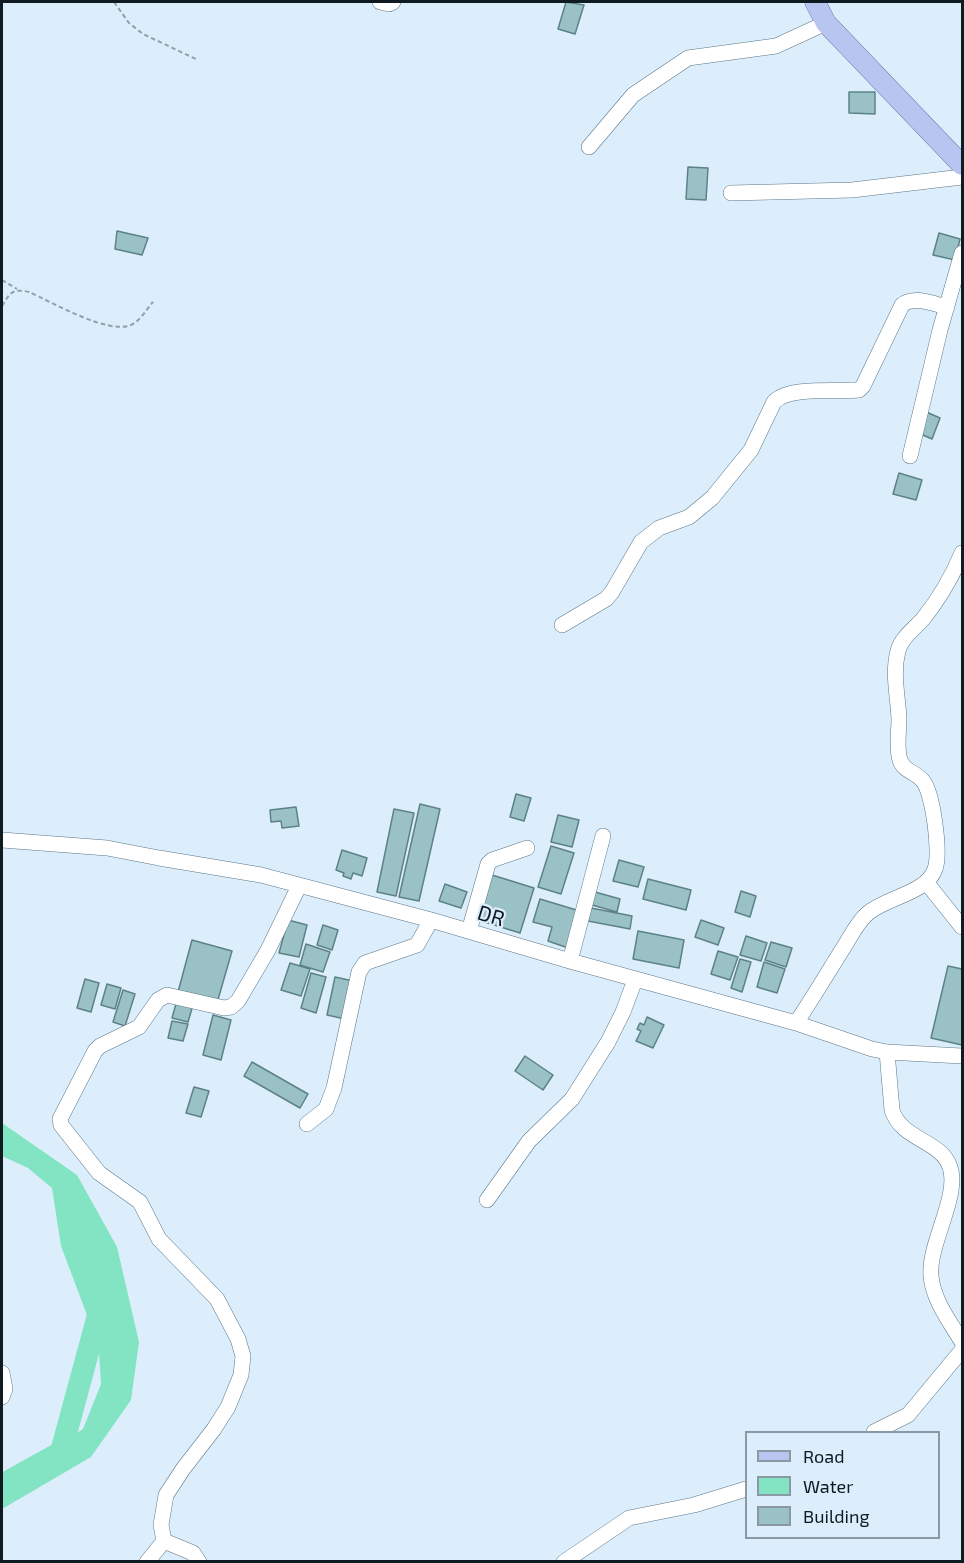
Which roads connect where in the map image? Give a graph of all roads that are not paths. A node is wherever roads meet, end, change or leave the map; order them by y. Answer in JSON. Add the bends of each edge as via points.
{"nodes":[{"id":1,"x":381,"y":2,"type":"edge"},
{"id":2,"x":393,"y":2,"type":"edge"},
{"id":3,"x":815,"y":2,"type":"edge"},
{"id":4,"x":826,"y":23,"type":"junction"},
{"id":5,"x":589,"y":147,"type":"dead end"},
{"id":6,"x":963,"y":165,"type":"edge"},
{"id":7,"x":963,"y":177,"type":"edge"},
{"id":8,"x":731,"y":193,"type":"dead end"},
{"id":9,"x":963,"y":252,"type":"edge"},
{"id":10,"x":947,"y":307,"type":"junction"},
{"id":11,"x":910,"y":456,"type":"dead end"},
{"id":12,"x":963,"y":553,"type":"edge"},
{"id":13,"x":562,"y":625,"type":"dead end"},
{"id":14,"x":603,"y":836,"type":"dead end"},
{"id":15,"x":2,"y":840,"type":"edge"},
{"id":16,"x":527,"y":848,"type":"dead end"},
{"id":17,"x":926,"y":882,"type":"junction"},
{"id":18,"x":300,"y":886,"type":"junction"},
{"id":19,"x":431,"y":920,"type":"junction"},
{"id":20,"x":963,"y":927,"type":"edge"},
{"id":21,"x":469,"y":931,"type":"junction"},
{"id":22,"x":570,"y":961,"type":"junction"},
{"id":23,"x":635,"y":980,"type":"junction"},
{"id":24,"x":796,"y":1023,"type":"junction"},
{"id":25,"x":887,"y":1052,"type":"junction"},
{"id":26,"x":963,"y":1056,"type":"edge"},
{"id":27,"x":307,"y":1124,"type":"dead end"},
{"id":28,"x":487,"y":1200,"type":"dead end"},
{"id":29,"x":963,"y":1342,"type":"edge"},
{"id":30,"x":963,"y":1350,"type":"edge"},
{"id":31,"x":2,"y":1373,"type":"edge"},
{"id":32,"x":2,"y":1397,"type":"edge"},
{"id":33,"x":876,"y":1431,"type":"edge"},
{"id":34,"x":745,"y":1490,"type":"edge"},
{"id":35,"x":164,"y":1541,"type":"junction"},
{"id":36,"x":147,"y":1562,"type":"edge"},
{"id":37,"x":199,"y":1562,"type":"edge"},
{"id":38,"x":564,"y":1562,"type":"edge"}],
"edges":[{"from":1,"to":2,"type":"street"},
{"from":3,"to":4,"type":"main road"},
{"from":4,"to":5,"type":"street","via":[[776,46],[688,58],[633,95]]},
{"from":4,"to":6,"type":"main road"},
{"from":7,"to":8,"type":"street","via":[[852,190]]},
{"from":9,"to":10,"type":"street"},
{"from":10,"to":11,"type":"street"},
{"from":10,"to":13,"type":"street","via":[[913,300],[902,304],[859,390],[779,397],[751,450],[712,498],[689,517],[659,528],[641,542],[606,599]]},
{"from":12,"to":17,"type":"street","via":[[947,586],[903,641],[896,657],[899,757],[905,768],[926,786],[938,840],[936,869]]},
{"from":14,"to":22,"type":"street"},
{"from":15,"to":18,"type":"street","name":"DR","via":[[107,848],[261,875]]},
{"from":16,"to":21,"type":"street","via":[[488,864]]},
{"from":17,"to":20,"type":"street"},
{"from":17,"to":24,"type":"street","via":[[878,905],[862,919]]},
{"from":18,"to":19,"type":"street","name":"DR"},
{"from":18,"to":35,"type":"street","via":[[238,1001],[224,1008],[167,995],[161,997],[139,1027],[95,1051],[60,1119],[99,1173],[140,1202],[159,1239],[217,1299],[243,1356],[241,1375],[228,1407],[166,1495],[161,1525]]},
{"from":19,"to":21,"type":"street","name":"DR"},
{"from":19,"to":27,"type":"street","via":[[417,945],[365,963],[359,972],[334,1088],[326,1109]]},
{"from":21,"to":22,"type":"street","name":"DR"},
{"from":22,"to":23,"type":"street","name":"DR"},
{"from":23,"to":24,"type":"street","name":"DR"},
{"from":23,"to":28,"type":"street","via":[[608,1042],[572,1099],[529,1141]]},
{"from":24,"to":25,"type":"street","name":"DR"},
{"from":25,"to":26,"type":"street","name":"DR"},
{"from":25,"to":29,"type":"street","via":[[895,1119],[901,1128],[942,1156],[950,1167],[952,1184],[931,1264],[931,1278],[940,1306]]},
{"from":30,"to":33,"type":"street","via":[[908,1415]]},
{"from":31,"to":32,"type":"street"},
{"from":34,"to":38,"type":"street","via":[[629,1518]]},
{"from":35,"to":36,"type":"street"},
{"from":35,"to":37,"type":"street","via":[[194,1553]]}]}
